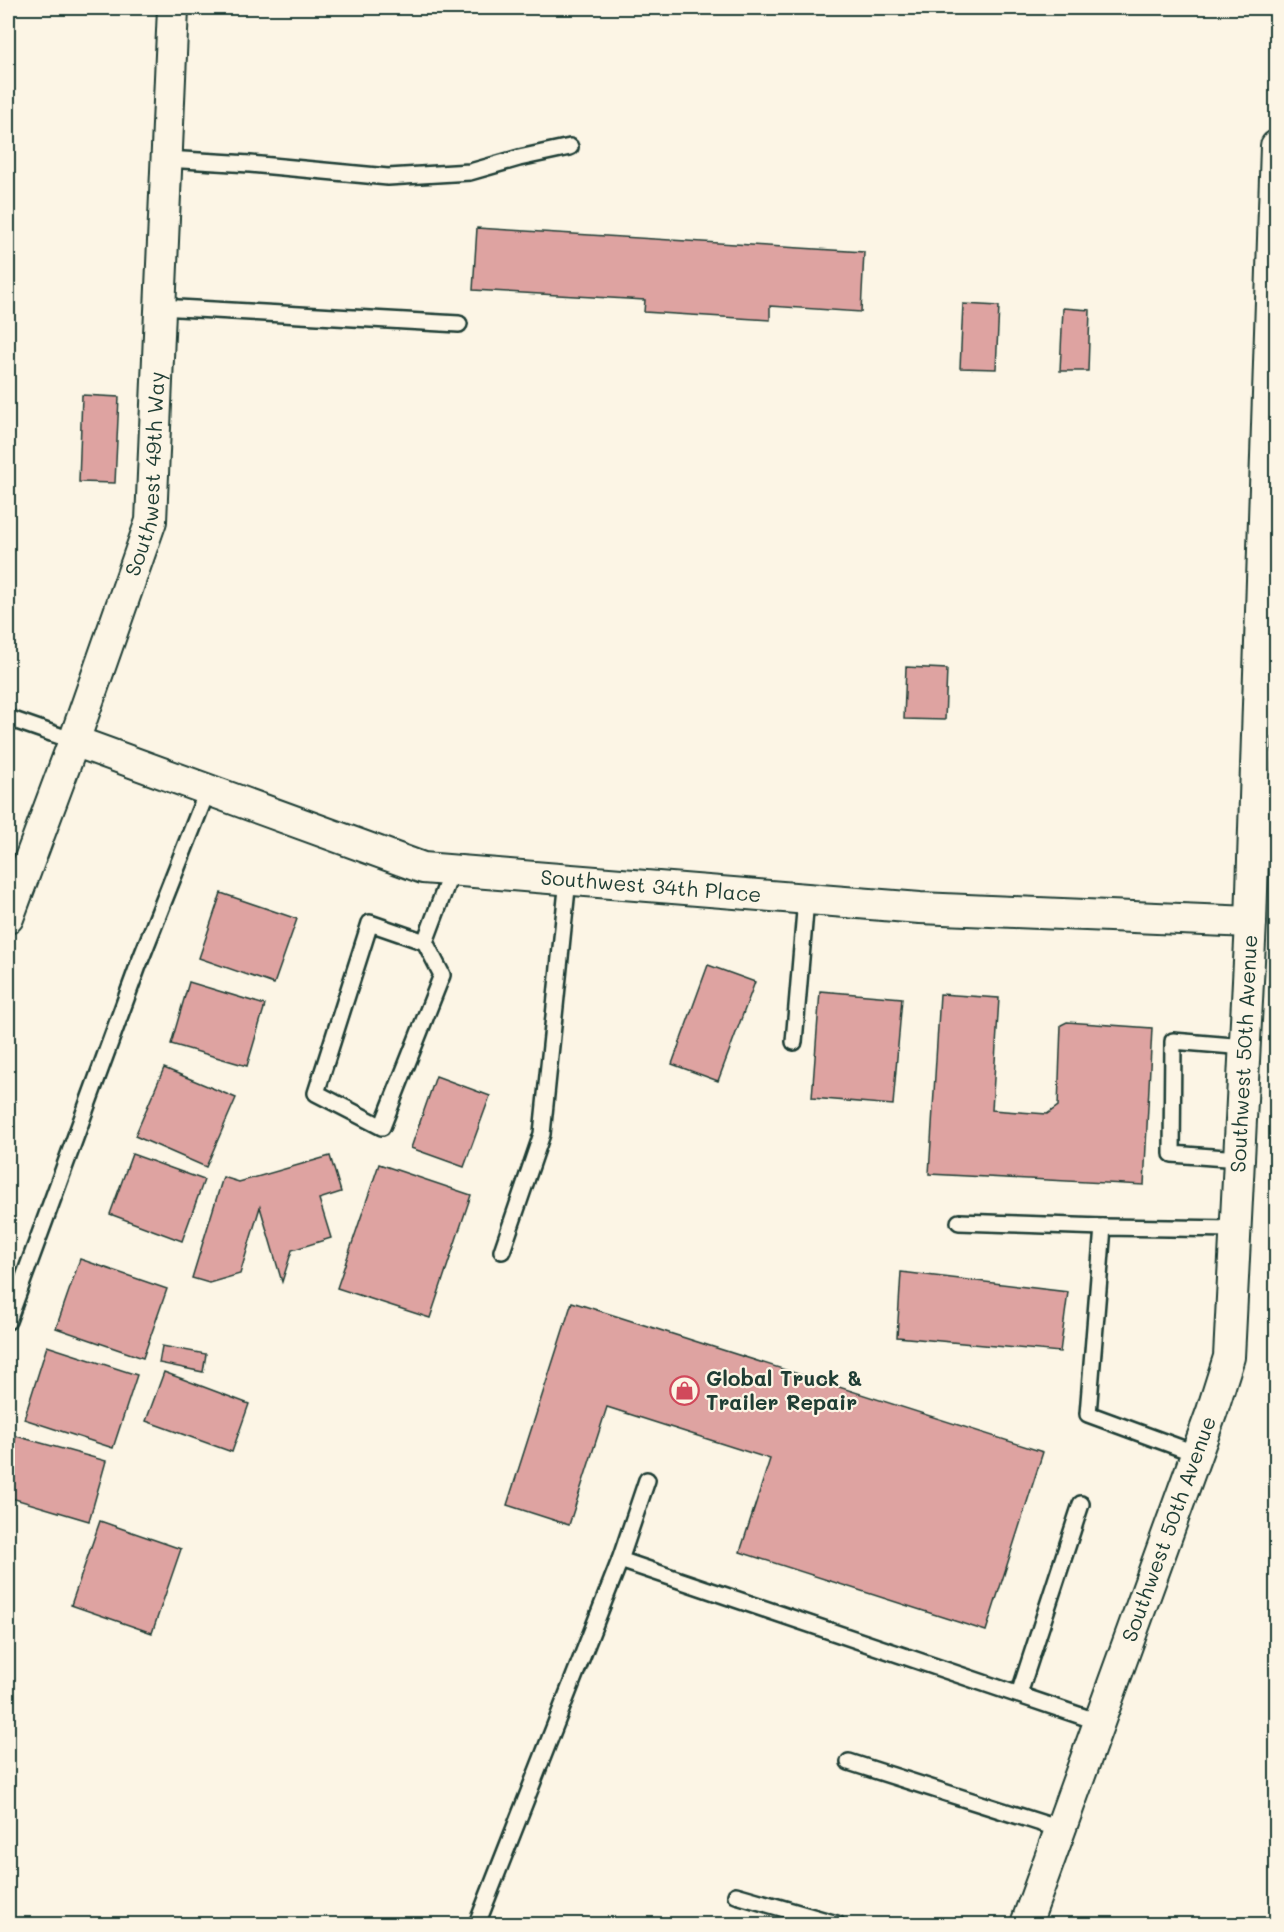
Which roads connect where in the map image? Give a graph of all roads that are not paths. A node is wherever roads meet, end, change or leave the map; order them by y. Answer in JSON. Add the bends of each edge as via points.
{"nodes":[{"id":1,"x":173,"y":8,"type":"edge"},
{"id":2,"x":1276,"y":146,"type":"edge"},
{"id":3,"x":570,"y":147,"type":"dead end"},
{"id":4,"x":166,"y":159,"type":"junction"},
{"id":5,"x":160,"y":307,"type":"junction"},
{"id":6,"x":459,"y":324,"type":"dead end"},
{"id":7,"x":8,"y":718,"type":"edge"},
{"id":8,"x":74,"y":741,"type":"junction"},
{"id":9,"x":208,"y":789,"type":"junction"},
{"id":10,"x":452,"y":870,"type":"junction"},
{"id":11,"x":568,"y":879,"type":"junction"},
{"id":12,"x":806,"y":899,"type":"junction"},
{"id":13,"x":8,"y":918,"type":"edge"},
{"id":14,"x":1251,"y":922,"type":"junction"},
{"id":15,"x":425,"y":942,"type":"junction"},
{"id":16,"x":794,"y":1042,"type":"dead end"},
{"id":17,"x":1245,"y":1047,"type":"junction"},
{"id":18,"x":1239,"y":1159,"type":"junction"},
{"id":19,"x":959,"y":1222,"type":"dead end"},
{"id":20,"x":1103,"y":1227,"type":"junction"},
{"id":21,"x":1236,"y":1229,"type":"junction"},
{"id":22,"x":502,"y":1251,"type":"dead end"},
{"id":23,"x":8,"y":1321,"type":"edge"},
{"id":24,"x":1197,"y":1454,"type":"junction"},
{"id":25,"x":647,"y":1480,"type":"dead end"},
{"id":26,"x":1081,"y":1504,"type":"dead end"},
{"id":27,"x":620,"y":1560,"type":"junction"},
{"id":28,"x":1019,"y":1694,"type":"junction"},
{"id":29,"x":1099,"y":1722,"type":"junction"},
{"id":30,"x":849,"y":1762,"type":"dead end"},
{"id":31,"x":1060,"y":1829,"type":"junction"},
{"id":32,"x":736,"y":1894,"type":"dead end"},
{"id":33,"x":477,"y":1924,"type":"edge"},
{"id":34,"x":837,"y":1924,"type":"edge"},
{"id":35,"x":1026,"y":1924,"type":"edge"}],
"edges":[{"from":1,"to":4,"type":"street","name":"Southwest 49th Way"},
{"from":2,"to":14,"type":"street","name":"Southwest 50th Avenue"},
{"from":3,"to":4,"type":"lane","via":[[470,172],[388,177]]},
{"from":4,"to":5,"type":"street","name":"Southwest 49th Way"},
{"from":5,"to":6,"type":"lane"},
{"from":5,"to":8,"type":"street","name":"Southwest 49th Way","via":[[151,521]]},
{"from":7,"to":8,"type":"lane"},
{"from":8,"to":9,"type":"street","name":"Southwest 34th Place"},
{"from":8,"to":13,"type":"street","name":"Southwest 49th Way"},
{"from":9,"to":10,"type":"street","name":"Southwest 34th Place","via":[[423,868]]},
{"from":9,"to":23,"type":"lane","via":[[138,966]]},
{"from":10,"to":11,"type":"street","name":"Southwest 34th Place"},
{"from":10,"to":15,"type":"lane"},
{"from":11,"to":12,"type":"street","name":"Southwest 34th Place"},
{"from":11,"to":22,"type":"lane","via":[[542,1134]]},
{"from":12,"to":14,"type":"street","name":"Southwest 34th Place","via":[[920,908]]},
{"from":12,"to":16,"type":"lane"},
{"from":14,"to":17,"type":"street","name":"Southwest 50th Avenue"},
{"from":15,"to":15,"type":"lane","via":[[442,975],[382,1127],[316,1093],[370,923]]},
{"from":17,"to":18,"type":"street","name":"Southwest 50th Avenue"},
{"from":17,"to":18,"type":"lane","via":[[1173,1041],[1172,1154]]},
{"from":18,"to":21,"type":"street","name":"Southwest 50th Avenue"},
{"from":19,"to":20,"type":"lane"},
{"from":20,"to":21,"type":"lane"},
{"from":20,"to":24,"type":"lane","via":[[1088,1414]]},
{"from":21,"to":24,"type":"street","name":"Southwest 50th Avenue","via":[[1229,1357]]},
{"from":24,"to":29,"type":"street","name":"Southwest 50th Avenue"},
{"from":25,"to":27,"type":"lane"},
{"from":26,"to":28,"type":"lane"},
{"from":27,"to":28,"type":"lane"},
{"from":27,"to":33,"type":"lane"},
{"from":28,"to":29,"type":"lane"},
{"from":29,"to":31,"type":"street","name":"Southwest 50th Avenue"},
{"from":30,"to":31,"type":"lane"},
{"from":31,"to":35,"type":"street","name":"Southwest 50th Avenue"},
{"from":32,"to":34,"type":"lane"}]}
